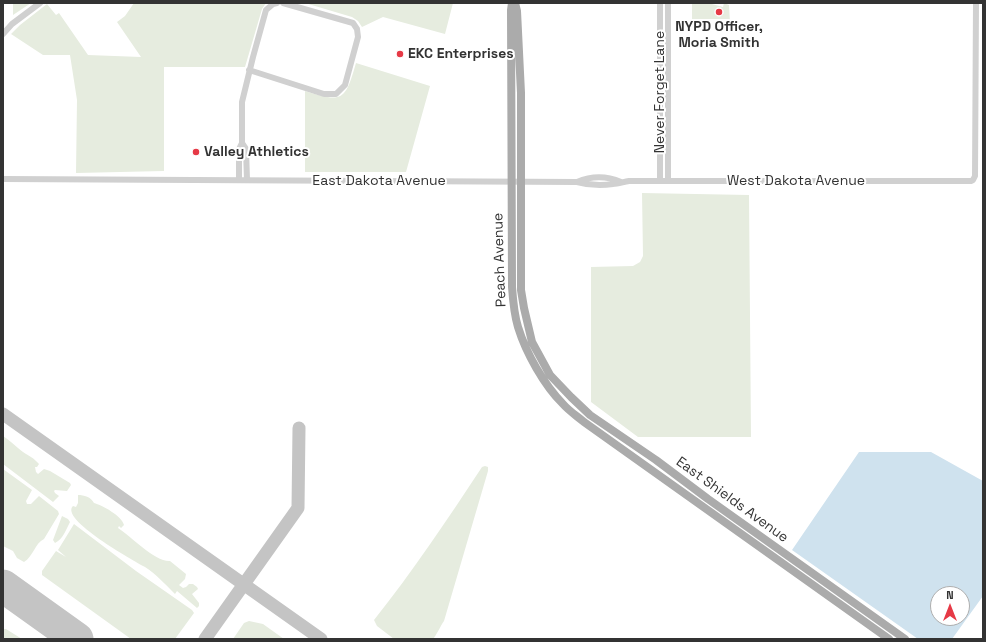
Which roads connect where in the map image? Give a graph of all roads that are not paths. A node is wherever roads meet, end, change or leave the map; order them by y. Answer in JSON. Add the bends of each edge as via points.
{"nodes":[{"id":1,"x":40,"y":3,"type":"edge"},
{"id":2,"x":277,"y":3,"type":"edge"},
{"id":3,"x":284,"y":3,"type":"edge"},
{"id":4,"x":514,"y":3,"type":"edge"},
{"id":5,"x":660,"y":3,"type":"edge"},
{"id":6,"x":668,"y":3,"type":"edge"},
{"id":7,"x":976,"y":3,"type":"edge"},
{"id":8,"x":3,"y":34,"type":"edge"},
{"id":9,"x":249,"y":70,"type":"junction"},
{"id":10,"x":242,"y":143,"type":"junction"},
{"id":11,"x":3,"y":179,"type":"edge"},
{"id":12,"x":239,"y":180,"type":"junction"},
{"id":13,"x":246,"y":180,"type":"junction"},
{"id":14,"x":511,"y":181,"type":"junction"},
{"id":15,"x":521,"y":181,"type":"junction"},
{"id":16,"x":660,"y":181,"type":"junction"},
{"id":17,"x":668,"y":181,"type":"junction"},
{"id":18,"x":547,"y":377,"type":"junction"},
{"id":19,"x":607,"y":426,"type":"junction"},
{"id":20,"x":602,"y":435,"type":"junction"},
{"id":21,"x":889,"y":639,"type":"edge"},
{"id":22,"x":905,"y":639,"type":"edge"}],
"edges":[{"from":1,"to":8,"type":"street"},
{"from":2,"to":9,"type":"street","via":[[266,10]]},
{"from":3,"to":9,"type":"street","via":[[353,23],[358,37],[345,85],[336,94],[324,94]]},
{"from":4,"to":14,"type":"main road","name":"Peach Avenue","via":[[511,10]]},
{"from":4,"to":15,"type":"main road","name":"Peach Avenue","via":[[517,11],[521,94]]},
{"from":5,"to":16,"type":"street","name":"Never Forget Lane"},
{"from":6,"to":17,"type":"street","name":"Never Forget Lane"},
{"from":7,"to":17,"type":"street","name":"West Dakota Avenue","via":[[973,180]]},
{"from":9,"to":10,"type":"street","via":[[242,102]]},
{"from":10,"to":12,"type":"street","via":[[239,149]]},
{"from":10,"to":13,"type":"street","via":[[246,149]]},
{"from":11,"to":12,"type":"street","name":"East Dakota Avenue"},
{"from":12,"to":13,"type":"street","name":"East Dakota Avenue"},
{"from":13,"to":14,"type":"street","name":"East Dakota Avenue"},
{"from":14,"to":15,"type":"street","name":"West Dakota Avenue"},
{"from":14,"to":18,"type":"main road","name":"Peach Avenue","via":[[513,306],[525,345]]},
{"from":15,"to":16,"type":"street","name":"West Dakota Avenue","via":[[577,182],[586,178],[612,178],[621,182]]},
{"from":15,"to":18,"type":"main road","name":"Peach Avenue","via":[[521,284],[524,308],[532,342]]},
{"from":16,"to":17,"type":"street","name":"West Dakota Avenue"},
{"from":18,"to":19,"type":"main road","name":"East Shields Avenue"},
{"from":18,"to":20,"type":"main road","name":"East Shields Avenue","via":[[562,404]]},
{"from":19,"to":20,"type":"main road"},
{"from":19,"to":22,"type":"main road","name":"East Shields Avenue"},
{"from":20,"to":21,"type":"main road","name":"East Shields Avenue"}]}
